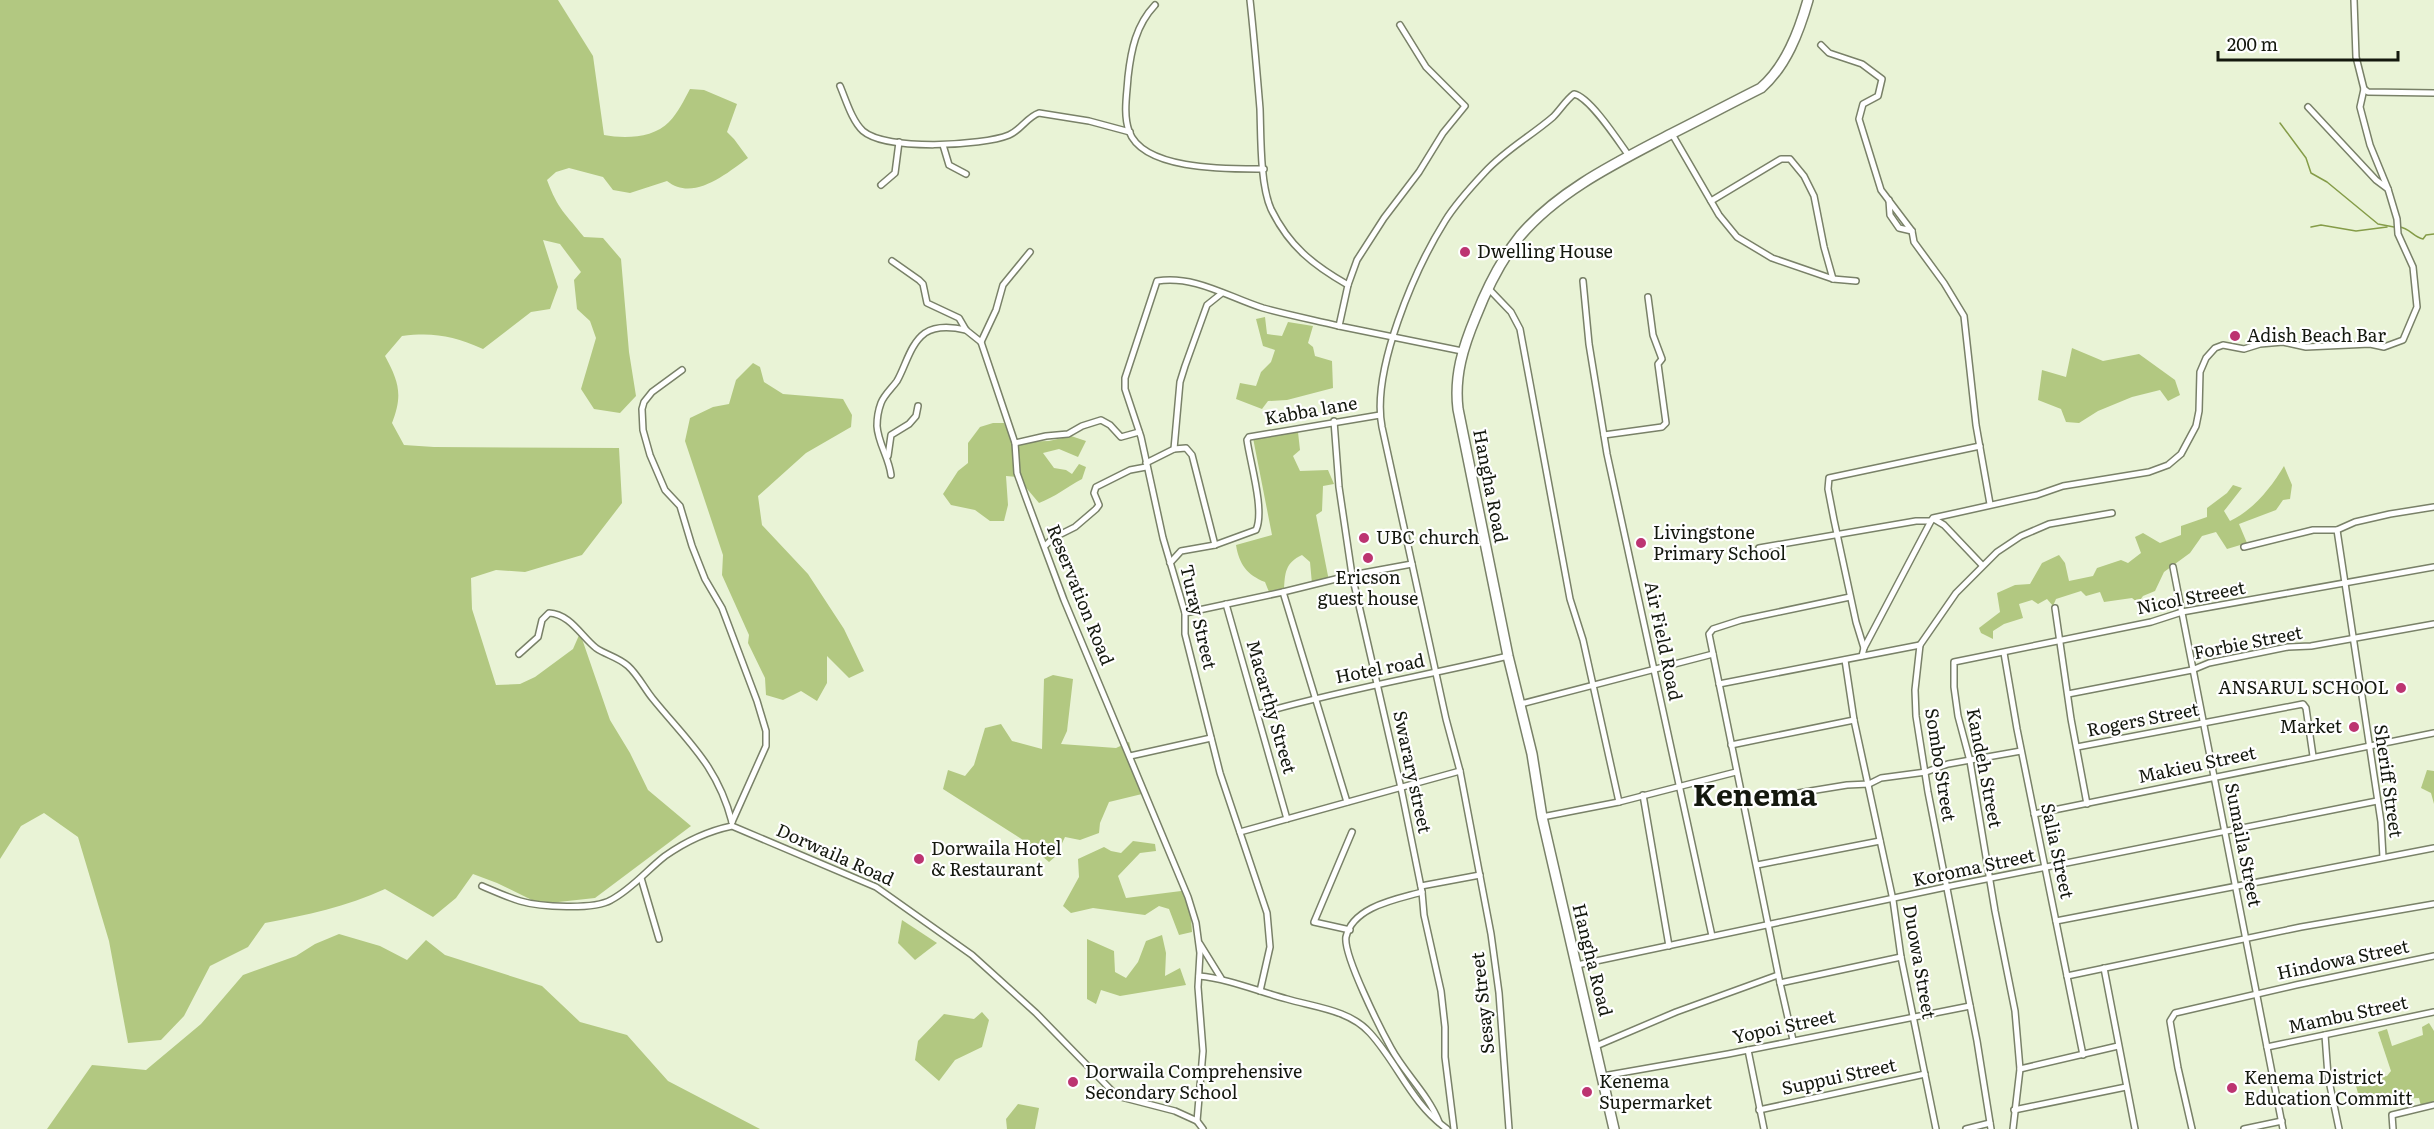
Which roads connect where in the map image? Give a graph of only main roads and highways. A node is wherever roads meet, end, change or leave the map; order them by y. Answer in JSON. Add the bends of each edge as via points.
{"nodes":[{"id":1,"x":1808,"y":0,"type":"edge"},
{"id":2,"x":1614,"y":1129,"type":"edge"}],
"edges":[{"from":1,"to":2,"type":"highway","name":"Hangha Road","via":[[1780,67],[1761,88],[1595,175],[1539,217],[1507,254],[1462,351],[1456,391],[1458,409],[1542,817]]}]}
